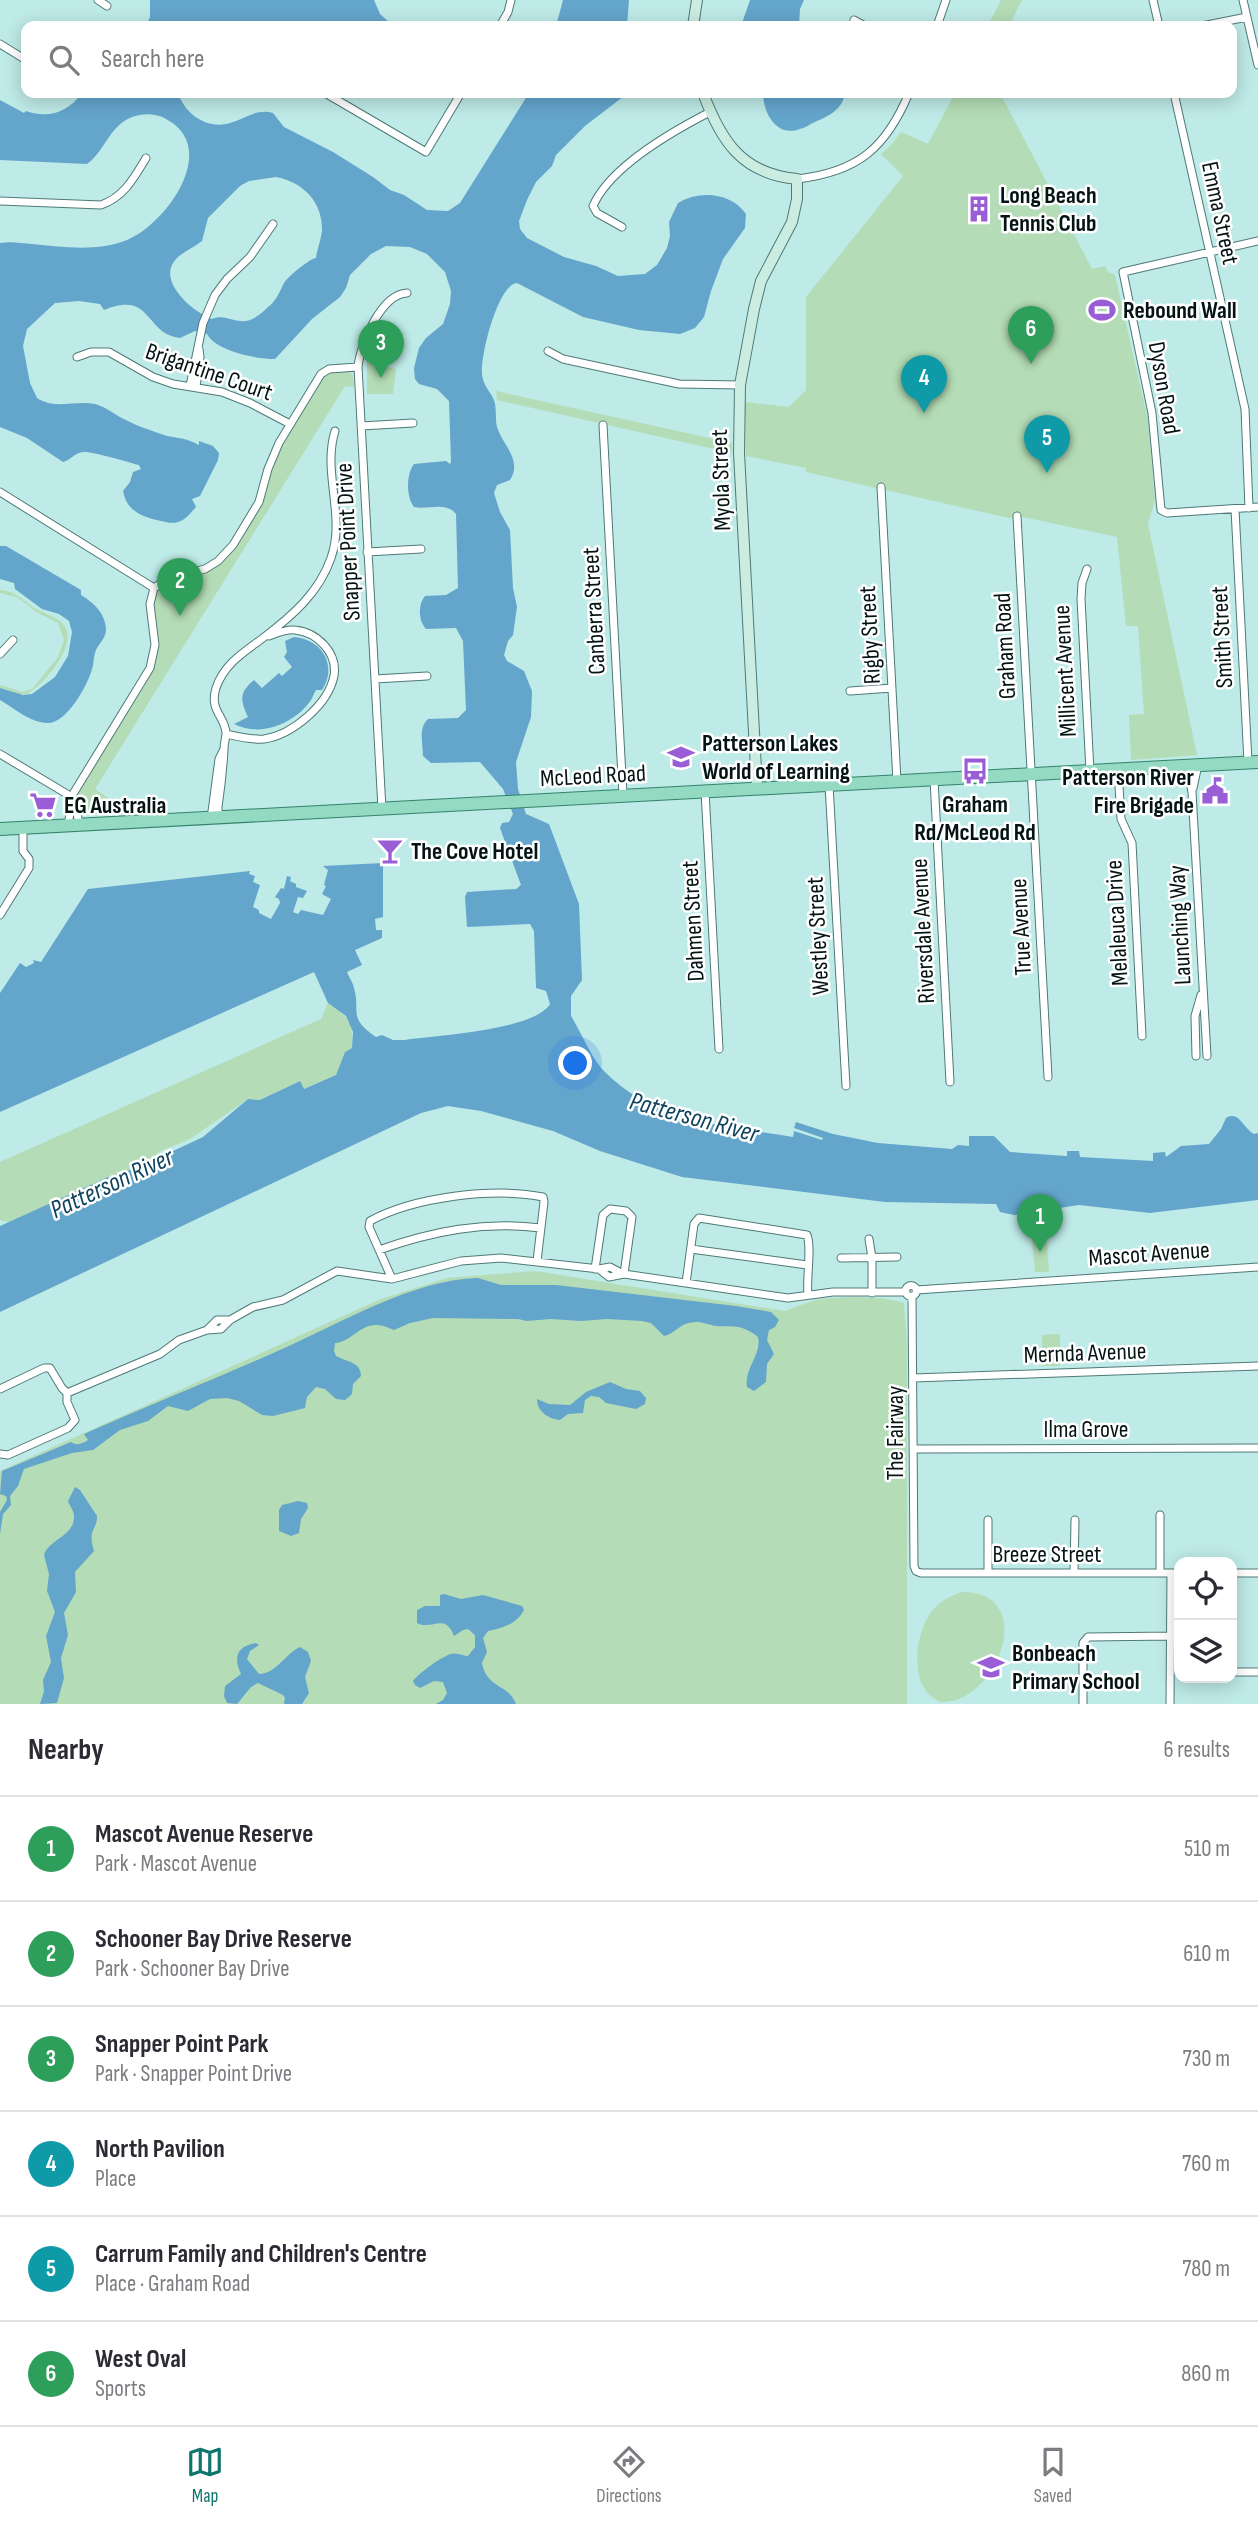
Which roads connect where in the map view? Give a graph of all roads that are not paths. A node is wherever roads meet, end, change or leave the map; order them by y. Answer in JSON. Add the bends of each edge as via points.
{"nodes":[{"id":1,"x":98,"y":0,"type":"edge"},
{"id":2,"x":511,"y":0,"type":"edge"},
{"id":3,"x":697,"y":0,"type":"edge"},
{"id":4,"x":947,"y":0,"type":"edge"},
{"id":5,"x":1153,"y":0,"type":"edge"},
{"id":6,"x":1243,"y":0,"type":"edge"},
{"id":7,"x":107,"y":6,"type":"dead end"},
{"id":8,"x":1247,"y":17,"type":"junction"},
{"id":9,"x":503,"y":21,"type":"edge"},
{"id":10,"x":694,"y":21,"type":"edge"},
{"id":11,"x":939,"y":21,"type":"edge"},
{"id":12,"x":1158,"y":21,"type":"edge"},
{"id":13,"x":1227,"y":21,"type":"edge"},
{"id":14,"x":0,"y":44,"type":"edge"},
{"id":15,"x":21,"y":57,"type":"edge"},
{"id":16,"x":1258,"y":65,"type":"edge"},
{"id":17,"x":334,"y":98,"type":"edge"},
{"id":18,"x":458,"y":98,"type":"edge"},
{"id":19,"x":705,"y":98,"type":"edge"},
{"id":20,"x":907,"y":98,"type":"edge"},
{"id":21,"x":1175,"y":98,"type":"edge"},
{"id":22,"x":710,"y":112,"type":"junction"},
{"id":23,"x":146,"y":158,"type":"dead end"},
{"id":24,"x":797,"y":179,"type":"junction"},
{"id":25,"x":0,"y":201,"type":"edge"},
{"id":26,"x":273,"y":224,"type":"dead end"},
{"id":27,"x":622,"y":227,"type":"dead end"},
{"id":28,"x":1258,"y":242,"type":"edge"},
{"id":29,"x":1209,"y":253,"type":"junction"},
{"id":30,"x":407,"y":293,"type":"dead end"},
{"id":31,"x":548,"y":351,"type":"dead end"},
{"id":32,"x":77,"y":356,"type":"dead end"},
{"id":33,"x":358,"y":368,"type":"junction"},
{"id":34,"x":740,"y":385,"type":"junction"},
{"id":35,"x":193,"y":387,"type":"junction"},
{"id":36,"x":413,"y":423,"type":"dead end"},
{"id":37,"x":290,"y":425,"type":"junction"},
{"id":38,"x":360,"y":425,"type":"junction"},
{"id":39,"x":603,"y":425,"type":"dead end"},
{"id":40,"x":335,"y":431,"type":"dead end"},
{"id":41,"x":881,"y":487,"type":"dead end"},
{"id":42,"x":0,"y":492,"type":"edge"},
{"id":43,"x":1249,"y":508,"type":"junction"},
{"id":44,"x":1258,"y":508,"type":"edge"},
{"id":45,"x":1234,"y":509,"type":"junction"},
{"id":46,"x":1017,"y":516,"type":"dead end"},
{"id":47,"x":421,"y":549,"type":"dead end"},
{"id":48,"x":367,"y":552,"type":"junction"},
{"id":49,"x":1087,"y":569,"type":"dead end"},
{"id":50,"x":154,"y":588,"type":"junction"},
{"id":51,"x":285,"y":620,"type":"junction"},
{"id":52,"x":291,"y":630,"type":"junction"},
{"id":53,"x":13,"y":640,"type":"dead end"},
{"id":54,"x":258,"y":641,"type":"junction"},
{"id":55,"x":0,"y":654,"type":"edge"},
{"id":56,"x":427,"y":676,"type":"dead end"},
{"id":57,"x":375,"y":678,"type":"junction"},
{"id":58,"x":892,"y":688,"type":"junction"},
{"id":59,"x":850,"y":691,"type":"dead end"},
{"id":60,"x":226,"y":734,"type":"junction"},
{"id":61,"x":0,"y":754,"type":"edge"},
{"id":62,"x":1253,"y":762,"type":"edge"},
{"id":63,"x":1198,"y":765,"type":"junction"},
{"id":64,"x":1177,"y":766,"type":"junction"},
{"id":65,"x":1118,"y":770,"type":"junction"},
{"id":66,"x":1090,"y":771,"type":"junction"},
{"id":67,"x":1031,"y":774,"type":"junction"},
{"id":68,"x":934,"y":779,"type":"junction"},
{"id":69,"x":897,"y":781,"type":"junction"},
{"id":70,"x":829,"y":785,"type":"junction"},
{"id":71,"x":757,"y":788,"type":"junction"},
{"id":72,"x":705,"y":791,"type":"junction"},
{"id":73,"x":1192,"y":792,"type":"junction"},
{"id":74,"x":623,"y":795,"type":"junction"},
{"id":75,"x":72,"y":800,"type":"junction"},
{"id":76,"x":382,"y":810,"type":"junction"},
{"id":77,"x":215,"y":819,"type":"junction"},
{"id":78,"x":74,"y":825,"type":"junction"},
{"id":79,"x":0,"y":829,"type":"edge"},
{"id":80,"x":23,"y":829,"type":"junction"},
{"id":81,"x":0,"y":915,"type":"edge"},
{"id":82,"x":1203,"y":987,"type":"junction"},
{"id":83,"x":1142,"y":1036,"type":"dead end"},
{"id":84,"x":719,"y":1049,"type":"dead end"},
{"id":85,"x":1196,"y":1056,"type":"dead end"},
{"id":86,"x":1207,"y":1056,"type":"dead end"},
{"id":87,"x":1048,"y":1077,"type":"dead end"},
{"id":88,"x":950,"y":1082,"type":"dead end"},
{"id":89,"x":846,"y":1086,"type":"dead end"},
{"id":90,"x":541,"y":1228,"type":"junction"},
{"id":91,"x":869,"y":1239,"type":"dead end"},
{"id":92,"x":691,"y":1249,"type":"junction"},
{"id":93,"x":379,"y":1250,"type":"junction"},
{"id":94,"x":897,"y":1257,"type":"dead end"},
{"id":95,"x":841,"y":1258,"type":"dead end"},
{"id":96,"x":872,"y":1258,"type":"junction"},
{"id":97,"x":537,"y":1261,"type":"junction"},
{"id":98,"x":807,"y":1265,"type":"junction"},
{"id":99,"x":1258,"y":1267,"type":"edge"},
{"id":100,"x":597,"y":1269,"type":"junction"},
{"id":101,"x":623,"y":1274,"type":"junction"},
{"id":102,"x":392,"y":1279,"type":"junction"},
{"id":103,"x":686,"y":1283,"type":"junction"},
{"id":104,"x":912,"y":1292,"type":"junction"},
{"id":105,"x":872,"y":1293,"type":"junction"},
{"id":106,"x":808,"y":1295,"type":"junction"},
{"id":107,"x":1258,"y":1366,"type":"edge"},
{"id":108,"x":914,"y":1378,"type":"junction"},
{"id":109,"x":0,"y":1388,"type":"edge"},
{"id":110,"x":67,"y":1393,"type":"junction"},
{"id":111,"x":1258,"y":1448,"type":"edge"},
{"id":112,"x":914,"y":1449,"type":"junction"},
{"id":113,"x":0,"y":1454,"type":"edge"},
{"id":114,"x":1160,"y":1515,"type":"dead end"},
{"id":115,"x":988,"y":1520,"type":"dead end"},
{"id":116,"x":1074,"y":1520,"type":"dead end"},
{"id":117,"x":916,"y":1571,"type":"joint"},
{"id":118,"x":988,"y":1573,"type":"junction"},
{"id":119,"x":1074,"y":1573,"type":"junction"},
{"id":120,"x":1160,"y":1573,"type":"junction"},
{"id":121,"x":1174,"y":1573,"type":"edge"},
{"id":122,"x":1237,"y":1573,"type":"edge"},
{"id":123,"x":1258,"y":1573,"type":"edge"},
{"id":124,"x":1174,"y":1594,"type":"edge"},
{"id":125,"x":1172,"y":1636,"type":"junction"},
{"id":126,"x":1237,"y":1672,"type":"edge"},
{"id":127,"x":1258,"y":1672,"type":"edge"},
{"id":128,"x":1083,"y":1704,"type":"edge"},
{"id":129,"x":1170,"y":1704,"type":"edge"}],
"edges":[{"from":1,"to":7,"type":"street"},
{"from":2,"to":9,"type":"street"},
{"from":3,"to":10,"type":"street"},
{"from":4,"to":11,"type":"street"},
{"from":5,"to":12,"type":"street"},
{"from":6,"to":8,"type":"street"},
{"from":8,"to":13,"type":"street"},
{"from":8,"to":16,"type":"street"},
{"from":14,"to":15,"type":"street"},
{"from":17,"to":18,"type":"street","via":[[426,152]]},
{"from":19,"to":22,"type":"street"},
{"from":20,"to":24,"type":"street","via":[[878,146],[841,170]]},
{"from":21,"to":29,"type":"street","name":"Emma Street"},
{"from":22,"to":24,"type":"street","via":[[747,163],[768,175]]},
{"from":22,"to":27,"type":"street","via":[[646,150],[597,198],[593,206],[597,213]]},
{"from":23,"to":25,"type":"street","via":[[125,190],[101,205]]},
{"from":24,"to":34,"type":"street","name":"Myola Street","via":[[792,222],[761,281]]},
{"from":26,"to":35,"type":"street","via":[[215,295],[201,332]]},
{"from":28,"to":29,"type":"street"},
{"from":29,"to":43,"type":"street","name":"Emma Street","via":[[1245,409]]},
{"from":29,"to":45,"type":"street","name":"Dyson Road","via":[[1122,272],[1152,413],[1161,510]]},
{"from":30,"to":33,"type":"street","name":"Snapper Point Drive","via":[[395,296],[384,307],[362,345]]},
{"from":31,"to":34,"type":"street","via":[[563,359],[679,384]]},
{"from":32,"to":35,"type":"street","name":"Brigantine Court","via":[[110,352],[153,377]]},
{"from":33,"to":37,"type":"street","via":[[324,371]]},
{"from":33,"to":38,"type":"street","name":"Snapper Point Drive"},
{"from":34,"to":71,"type":"street","name":"Myola Street"},
{"from":35,"to":37,"type":"street","name":"Brigantine Court","via":[[250,403]]},
{"from":36,"to":38,"type":"street"},
{"from":37,"to":50,"type":"street","via":[[271,461],[259,502],[233,545],[205,569],[169,578]]},
{"from":38,"to":48,"type":"street","name":"Snapper Point Drive"},
{"from":39,"to":74,"type":"street","name":"Canberra Street"},
{"from":40,"to":51,"type":"street","via":[[330,458],[336,515],[333,553],[313,593]]},
{"from":41,"to":58,"type":"street","name":"Rigby Street"},
{"from":42,"to":50,"type":"street"},
{"from":43,"to":44,"type":"street"},
{"from":43,"to":45,"type":"street"},
{"from":45,"to":62,"type":"street","name":"Smith Street"},
{"from":46,"to":67,"type":"street","name":"Graham Road"},
{"from":47,"to":48,"type":"street"},
{"from":48,"to":57,"type":"street","name":"Snapper Point Drive"},
{"from":49,"to":66,"type":"street","name":"Millicent Avenue","via":[[1081,600]]},
{"from":50,"to":75,"type":"street","via":[[150,604],[155,645],[148,673]]},
{"from":51,"to":52,"type":"street"},
{"from":51,"to":54,"type":"street"},
{"from":52,"to":54,"type":"street"},
{"from":52,"to":60,"type":"street","via":[[318,639],[332,660],[333,677],[320,701],[301,722],[273,737]]},
{"from":53,"to":55,"type":"street"},
{"from":54,"to":60,"type":"street","via":[[231,662],[216,688],[215,707]]},
{"from":56,"to":57,"type":"street"},
{"from":57,"to":76,"type":"street","name":"Snapper Point Drive"},
{"from":58,"to":59,"type":"street"},
{"from":58,"to":69,"type":"street","name":"Rigby Street"},
{"from":60,"to":77,"type":"street"},
{"from":61,"to":75,"type":"street"},
{"from":62,"to":63,"type":"main road","name":"McLeod Road"},
{"from":63,"to":64,"type":"main road","name":"McLeod Road"},
{"from":63,"to":73,"type":"street","name":"Launching Way"},
{"from":64,"to":65,"type":"main road","name":"McLeod Road"},
{"from":64,"to":73,"type":"street","name":"Launching Way","via":[[1188,772]]},
{"from":65,"to":66,"type":"main road","name":"McLeod Road"},
{"from":65,"to":83,"type":"street","name":"Melaleuca Drive","via":[[1121,819],[1132,844]]},
{"from":66,"to":67,"type":"main road","name":"McLeod Road"},
{"from":67,"to":68,"type":"main road","name":"McLeod Road"},
{"from":67,"to":87,"type":"street","name":"True Avenue"},
{"from":68,"to":69,"type":"main road","name":"McLeod Road"},
{"from":68,"to":88,"type":"street","name":"Riversdale Avenue"},
{"from":69,"to":70,"type":"main road","name":"McLeod Road"},
{"from":70,"to":71,"type":"main road","name":"McLeod Road"},
{"from":70,"to":89,"type":"street","name":"Westley Street"},
{"from":71,"to":72,"type":"main road","name":"McLeod Road"},
{"from":72,"to":74,"type":"main road","name":"McLeod Road"},
{"from":72,"to":84,"type":"street","name":"Dahmen Street"},
{"from":73,"to":82,"type":"street","name":"Launching Way"},
{"from":74,"to":76,"type":"main road","name":"McLeod Road"},
{"from":75,"to":78,"type":"street"},
{"from":76,"to":77,"type":"main road","name":"McLeod Road"},
{"from":77,"to":78,"type":"main road","name":"McLeod Road"},
{"from":78,"to":80,"type":"main road","name":"McLeod Road"},
{"from":79,"to":80,"type":"main road","name":"McLeod Road"},
{"from":80,"to":81,"type":"street","via":[[29,868]]},
{"from":82,"to":85,"type":"street","via":[[1195,1012]]},
{"from":82,"to":86,"type":"street","name":"Launching Way"},
{"from":90,"to":93,"type":"street","via":[[461,1228]]},
{"from":90,"to":93,"type":"street","via":[[544,1202],[540,1196],[449,1198],[370,1221]]},
{"from":90,"to":97,"type":"street"},
{"from":91,"to":96,"type":"street"},
{"from":92,"to":98,"type":"street"},
{"from":92,"to":98,"type":"street","via":[[699,1218],[804,1233],[809,1238]]},
{"from":92,"to":103,"type":"street"},
{"from":93,"to":102,"type":"street"},
{"from":94,"to":96,"type":"street"},
{"from":95,"to":96,"type":"street"},
{"from":96,"to":105,"type":"street"},
{"from":97,"to":100,"type":"street","name":"Mascot Avenue"},
{"from":97,"to":102,"type":"street","name":"Mascot Avenue","via":[[461,1261]]},
{"from":98,"to":106,"type":"street"},
{"from":99,"to":104,"type":"street","name":"Mascot Avenue"},
{"from":100,"to":101,"type":"street","name":"Mascot Avenue","via":[[610,1267]]},
{"from":100,"to":101,"type":"street","via":[[603,1215],[610,1209],[626,1211],[632,1217]]},
{"from":101,"to":103,"type":"street","name":"Mascot Avenue"},
{"from":102,"to":110,"type":"street","via":[[337,1271],[283,1300],[253,1307],[230,1320],[217,1320],[160,1354]]},
{"from":103,"to":106,"type":"street","name":"Mascot Avenue","via":[[788,1298]]},
{"from":104,"to":105,"type":"street","name":"Mascot Avenue"},
{"from":104,"to":108,"type":"street","name":"The Fairway"},
{"from":105,"to":106,"type":"street","name":"Mascot Avenue"},
{"from":107,"to":108,"type":"street","name":"Mernda Avenue"},
{"from":108,"to":112,"type":"street","name":"The Fairway"},
{"from":109,"to":110,"type":"street","via":[[47,1368]]},
{"from":110,"to":113,"type":"street","via":[[73,1425],[8,1455]]},
{"from":111,"to":112,"type":"street","name":"Ilma Grove"},
{"from":112,"to":117,"type":"street","name":"The Fairway"},
{"from":114,"to":120,"type":"street"},
{"from":115,"to":118,"type":"street"},
{"from":116,"to":119,"type":"street"},
{"from":117,"to":118,"type":"street","name":"Breeze Street"},
{"from":118,"to":119,"type":"street","name":"Breeze Street"},
{"from":119,"to":120,"type":"street","name":"Breeze Street"},
{"from":120,"to":121,"type":"street","name":"Breeze Street"},
{"from":122,"to":123,"type":"street"},
{"from":124,"to":125,"type":"street"},
{"from":125,"to":128,"type":"street","via":[[1088,1637],[1083,1643]]},
{"from":125,"to":129,"type":"street"},
{"from":126,"to":127,"type":"street"}]}
